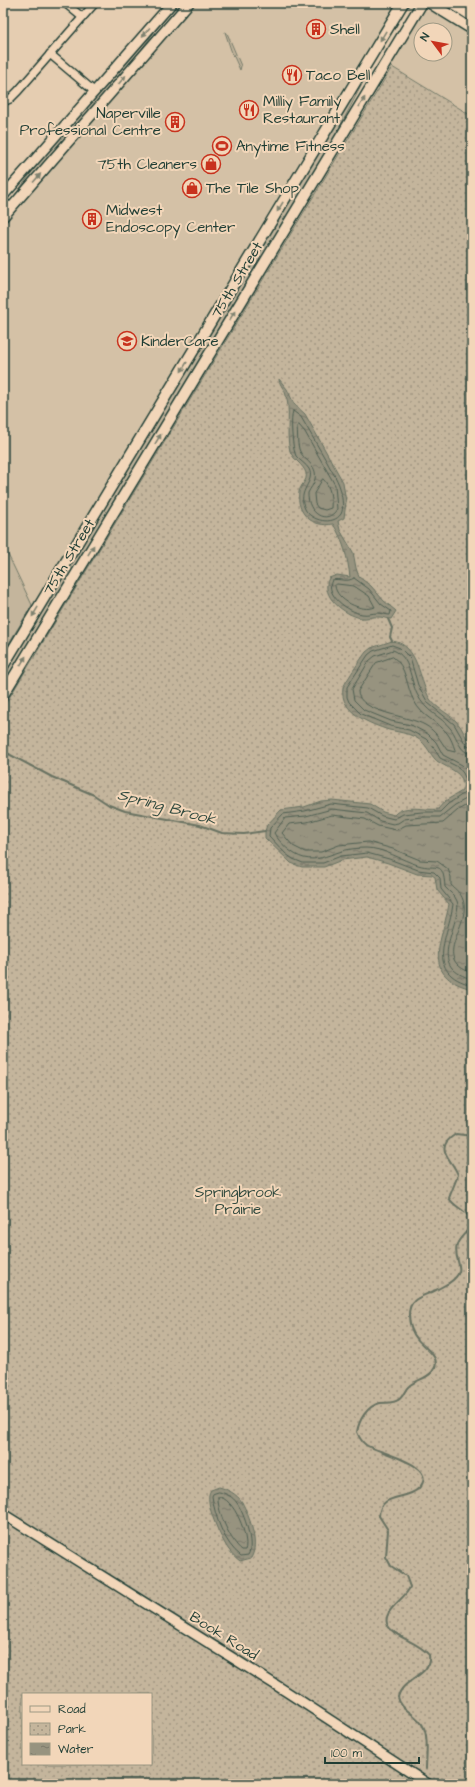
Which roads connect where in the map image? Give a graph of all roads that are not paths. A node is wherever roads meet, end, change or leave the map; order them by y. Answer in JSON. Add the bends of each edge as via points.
{"nodes":[{"id":1,"x":65,"y":3,"type":"edge"},
{"id":2,"x":95,"y":3,"type":"edge"},
{"id":3,"x":172,"y":3,"type":"edge"},
{"id":4,"x":189,"y":3,"type":"edge"},
{"id":5,"x":404,"y":3,"type":"edge"},
{"id":6,"x":422,"y":3,"type":"edge"},
{"id":7,"x":430,"y":3,"type":"edge"},
{"id":8,"x":452,"y":3,"type":"edge"},
{"id":9,"x":472,"y":16,"type":"edge"},
{"id":10,"x":82,"y":17,"type":"junction"},
{"id":11,"x":472,"y":29,"type":"edge"},
{"id":12,"x":50,"y":54,"type":"junction"},
{"id":13,"x":94,"y":92,"type":"junction"},
{"id":14,"x":3,"y":102,"type":"edge"},
{"id":15,"x":3,"y":196,"type":"edge"},
{"id":16,"x":3,"y":201,"type":"edge"},
{"id":17,"x":11,"y":208,"type":"junction"},
{"id":18,"x":3,"y":217,"type":"edge"},
{"id":19,"x":3,"y":666,"type":"edge"},
{"id":20,"x":3,"y":695,"type":"edge"},
{"id":21,"x":3,"y":1514,"type":"edge"},
{"id":22,"x":428,"y":1784,"type":"edge"}],
"edges":[{"from":1,"to":10,"type":"street"},
{"from":2,"to":10,"type":"street"},
{"from":3,"to":13,"type":"street","one_way":true},
{"from":17,"to":4,"type":"street","one_way":true},
{"from":5,"to":19,"type":"main road","name":"75th Street","one_way":true},
{"from":20,"to":6,"type":"main road","name":"75th Street","one_way":true},
{"from":7,"to":11,"type":"main road"},
{"from":8,"to":9,"type":"main road"},
{"from":10,"to":12,"type":"street"},
{"from":12,"to":13,"type":"street"},
{"from":12,"to":14,"type":"street","via":[[14,96]]},
{"from":13,"to":15,"type":"street"},
{"from":16,"to":17,"type":"street"},
{"from":17,"to":18,"type":"street"},
{"from":21,"to":22,"type":"street","name":"Book Road","via":[[287,1692]]}]}
